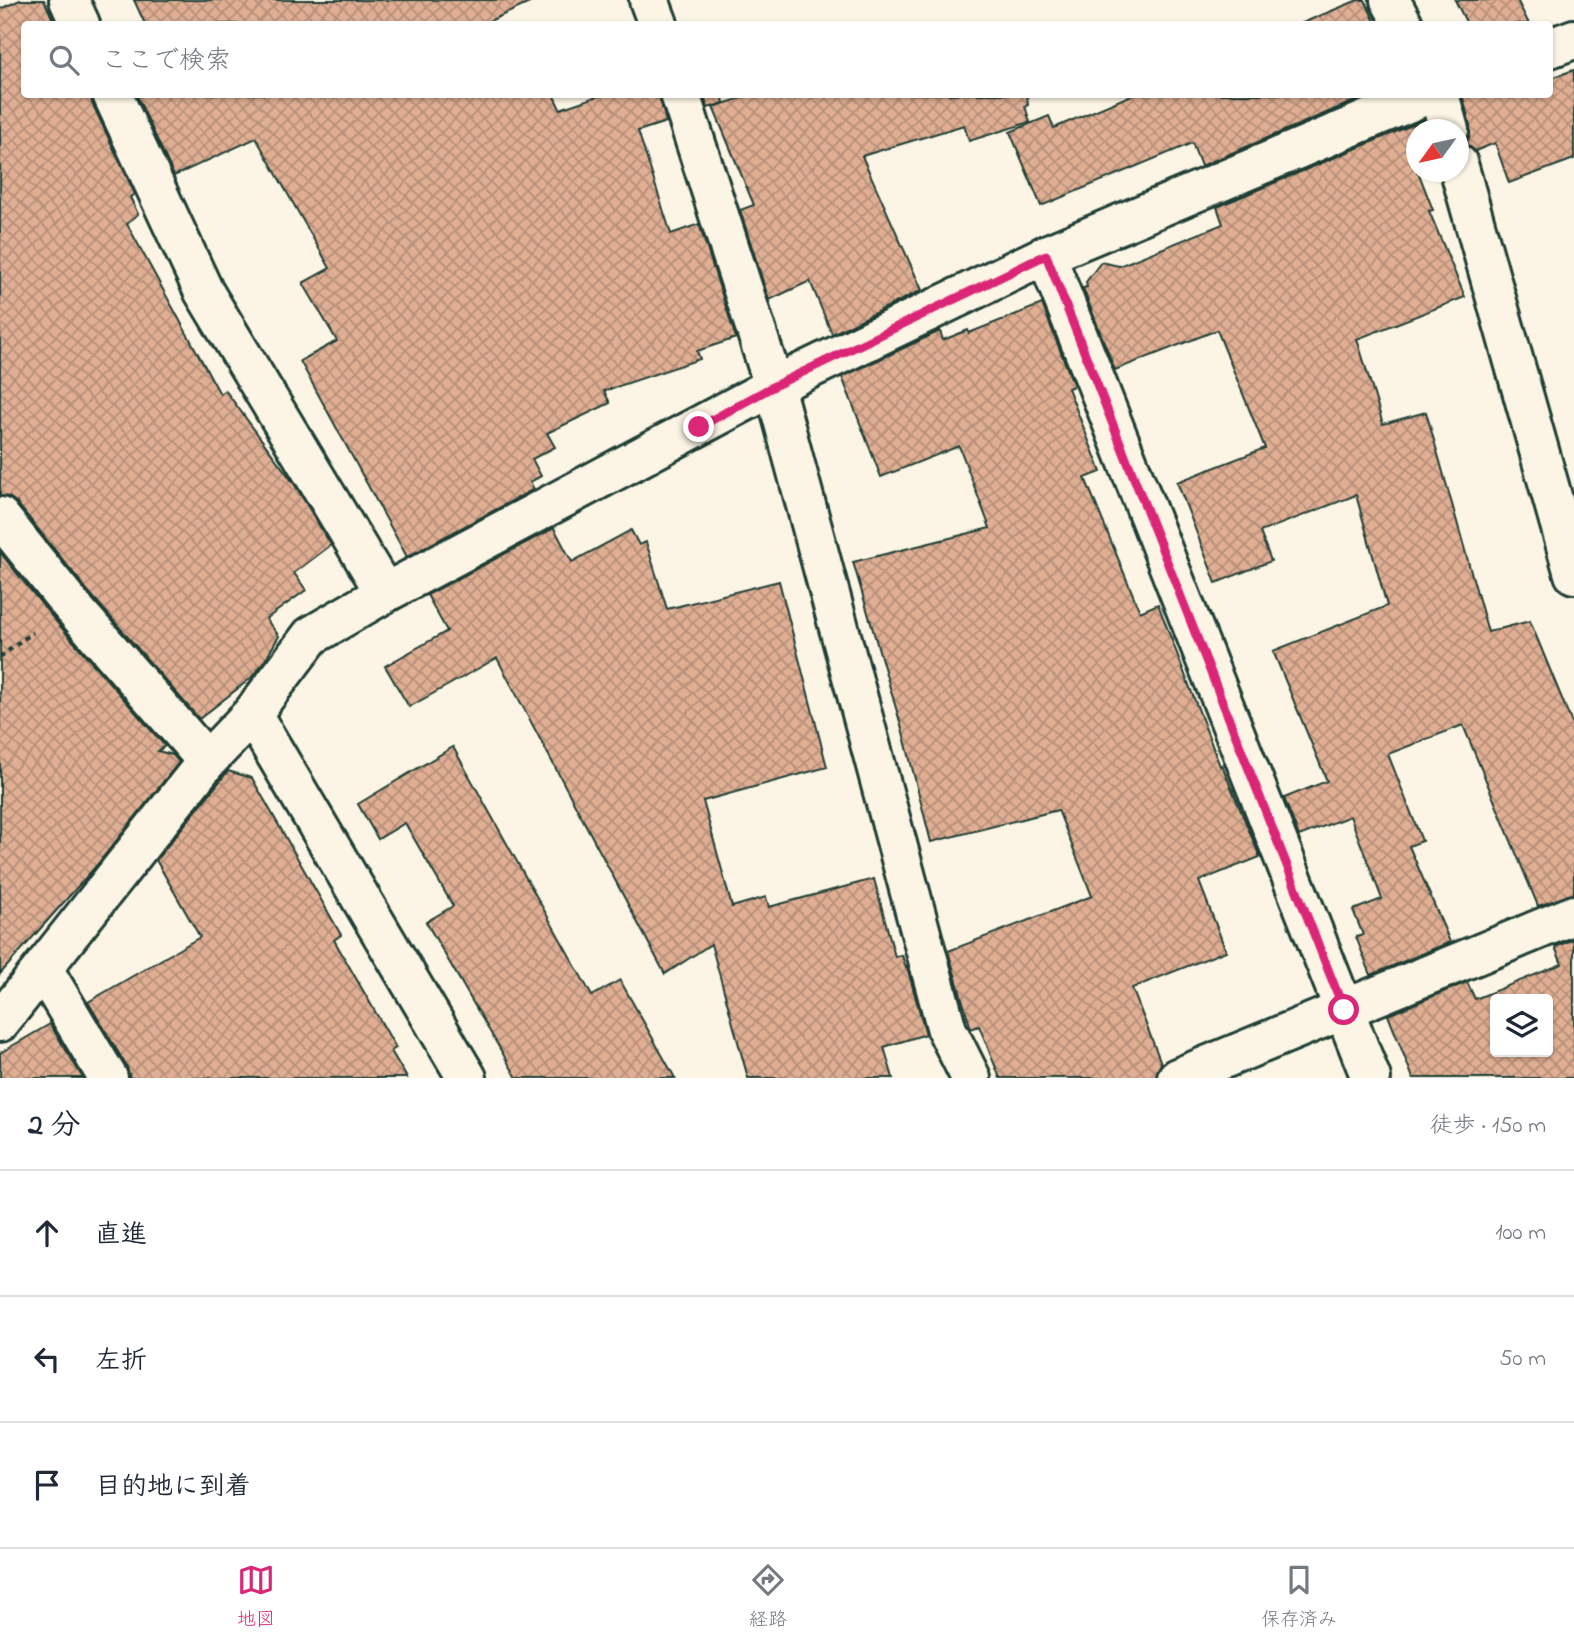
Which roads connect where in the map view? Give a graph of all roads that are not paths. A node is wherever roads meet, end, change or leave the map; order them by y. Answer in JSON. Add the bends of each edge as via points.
{"nodes":[{"id":1,"x":69,"y":0,"type":"edge"},
{"id":2,"x":649,"y":0,"type":"edge"},
{"id":3,"x":1390,"y":0,"type":"edge"},
{"id":4,"x":79,"y":21,"type":"edge"},
{"id":5,"x":657,"y":21,"type":"edge"},
{"id":6,"x":1401,"y":21,"type":"edge"},
{"id":7,"x":1574,"y":39,"type":"edge"},
{"id":8,"x":1553,"y":47,"type":"edge"},
{"id":9,"x":114,"y":98,"type":"edge"},
{"id":10,"x":681,"y":98,"type":"edge"},
{"id":11,"x":1419,"y":98,"type":"edge"},
{"id":12,"x":1440,"y":98,"type":"edge"},
{"id":13,"x":1446,"y":119,"type":"edge"},
{"id":14,"x":1463,"y":182,"type":"edge"},
{"id":15,"x":1046,"y":255,"type":"junction"},
{"id":16,"x":774,"y":386,"type":"junction"},
{"id":17,"x":0,"y":517,"type":"edge"},
{"id":18,"x":1574,"y":574,"type":"edge"},
{"id":19,"x":385,"y":593,"type":"junction"},
{"id":20,"x":252,"y":714,"type":"junction"},
{"id":21,"x":207,"y":761,"type":"junction"},
{"id":22,"x":1574,"y":915,"type":"edge"},
{"id":23,"x":43,"y":969,"type":"junction"},
{"id":24,"x":1344,"y":1010,"type":"junction"},
{"id":25,"x":0,"y":1022,"type":"edge"},
{"id":26,"x":108,"y":1078,"type":"edge"},
{"id":27,"x":467,"y":1078,"type":"edge"},
{"id":28,"x":971,"y":1078,"type":"edge"},
{"id":29,"x":1177,"y":1078,"type":"edge"},
{"id":30,"x":1371,"y":1078,"type":"edge"}],
"edges":[{"from":1,"to":4,"type":"street"},
{"from":2,"to":5,"type":"street"},
{"from":3,"to":6,"type":"street"},
{"from":7,"to":8,"type":"street"},
{"from":9,"to":19,"type":"street","via":[[204,292]]},
{"from":10,"to":16,"type":"street"},
{"from":11,"to":15,"type":"street"},
{"from":12,"to":13,"type":"street"},
{"from":14,"to":18,"type":"street"},
{"from":15,"to":16,"type":"street"},
{"from":15,"to":24,"type":"street"},
{"from":16,"to":19,"type":"street"},
{"from":16,"to":28,"type":"street","via":[[947,1030]]},
{"from":17,"to":21,"type":"street"},
{"from":19,"to":20,"type":"street","via":[[311,636]]},
{"from":20,"to":21,"type":"street"},
{"from":20,"to":27,"type":"street"},
{"from":21,"to":23,"type":"street"},
{"from":22,"to":24,"type":"street"},
{"from":23,"to":25,"type":"street"},
{"from":23,"to":26,"type":"street"},
{"from":24,"to":29,"type":"street"},
{"from":24,"to":30,"type":"street"}]}
